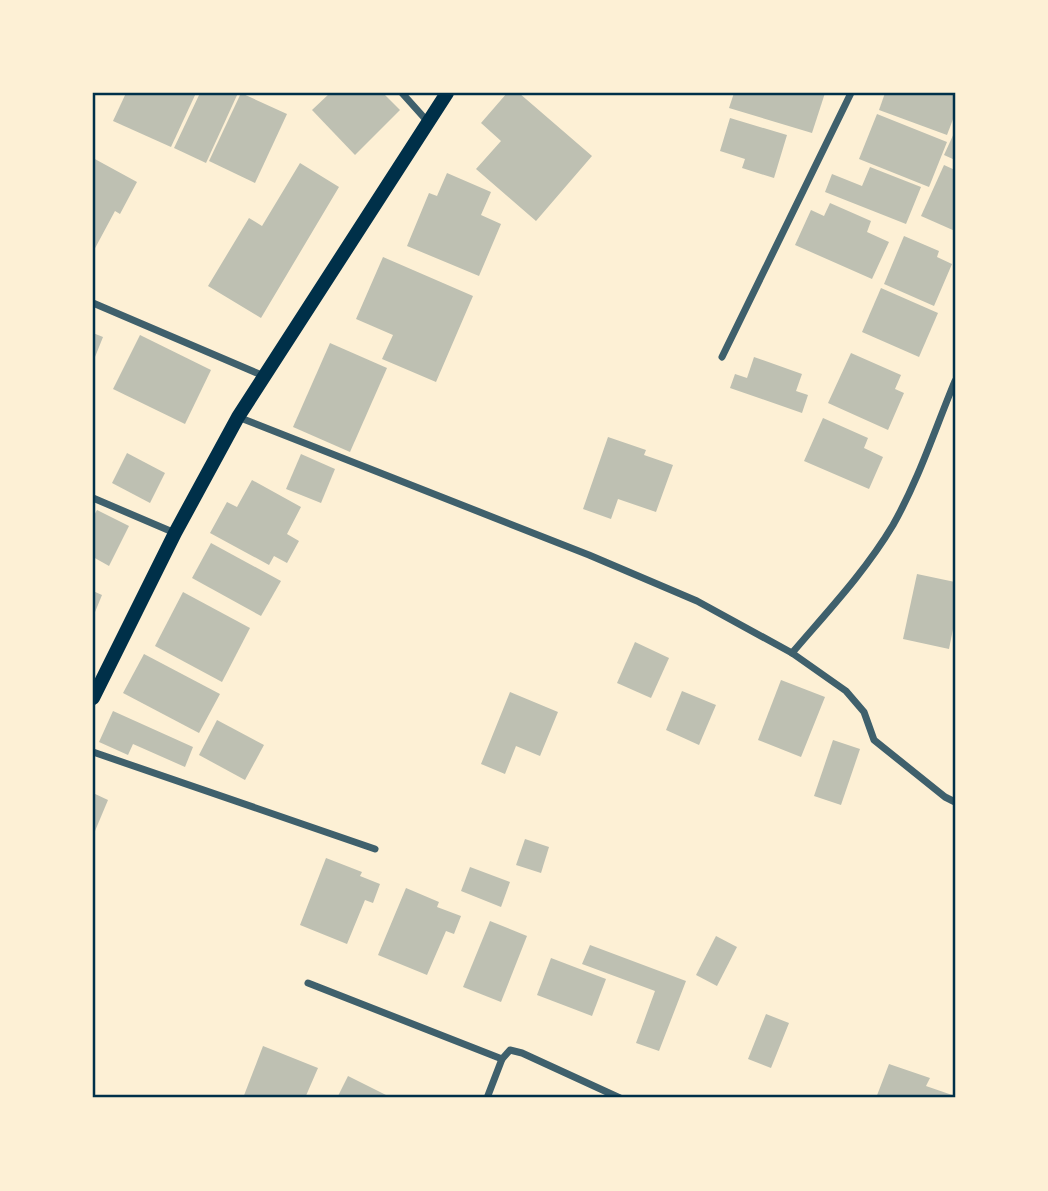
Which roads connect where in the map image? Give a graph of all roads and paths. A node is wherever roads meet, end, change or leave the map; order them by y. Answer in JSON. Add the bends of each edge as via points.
{"nodes":[{"id":1,"x":402,"y":93,"type":"edge"},
{"id":2,"x":447,"y":93,"type":"edge"},
{"id":3,"x":851,"y":93,"type":"edge"},
{"id":4,"x":429,"y":122,"type":"junction"},
{"id":5,"x":93,"y":303,"type":"edge"},
{"id":6,"x":722,"y":357,"type":"dead end"},
{"id":7,"x":264,"y":376,"type":"junction"},
{"id":8,"x":955,"y":381,"type":"edge"},
{"id":9,"x":946,"y":403,"type":"junction"},
{"id":10,"x":955,"y":407,"type":"edge"},
{"id":11,"x":237,"y":417,"type":"junction"},
{"id":12,"x":93,"y":498,"type":"edge"},
{"id":13,"x":174,"y":533,"type":"junction"},
{"id":14,"x":792,"y":653,"type":"junction"},
{"id":15,"x":93,"y":698,"type":"edge"},
{"id":16,"x":93,"y":752,"type":"edge"},
{"id":17,"x":955,"y":802,"type":"edge"},
{"id":18,"x":375,"y":849,"type":"dead end"},
{"id":19,"x":308,"y":983,"type":"dead end"},
{"id":20,"x":502,"y":1059,"type":"junction"},
{"id":21,"x":487,"y":1098,"type":"edge"},
{"id":22,"x":620,"y":1098,"type":"edge"}],
"edges":[{"from":1,"to":4,"type":"street"},
{"from":2,"to":4,"type":"main road"},
{"from":3,"to":6,"type":"street"},
{"from":4,"to":7,"type":"main road"},
{"from":5,"to":7,"type":"street"},
{"from":7,"to":11,"type":"main road"},
{"from":8,"to":9,"type":"street"},
{"from":9,"to":10,"type":"street"},
{"from":9,"to":14,"type":"street","via":[[917,478],[892,526],[861,572]]},
{"from":11,"to":13,"type":"main road"},
{"from":11,"to":14,"type":"street","via":[[613,565],[696,601]]},
{"from":12,"to":13,"type":"street"},
{"from":13,"to":15,"type":"main road"},
{"from":14,"to":17,"type":"street","via":[[846,691],[863,712],[874,740]]},
{"from":16,"to":18,"type":"street"},
{"from":19,"to":20,"type":"street"},
{"from":20,"to":21,"type":"street"},
{"from":20,"to":22,"type":"street","via":[[510,1050],[522,1053]]}]}
